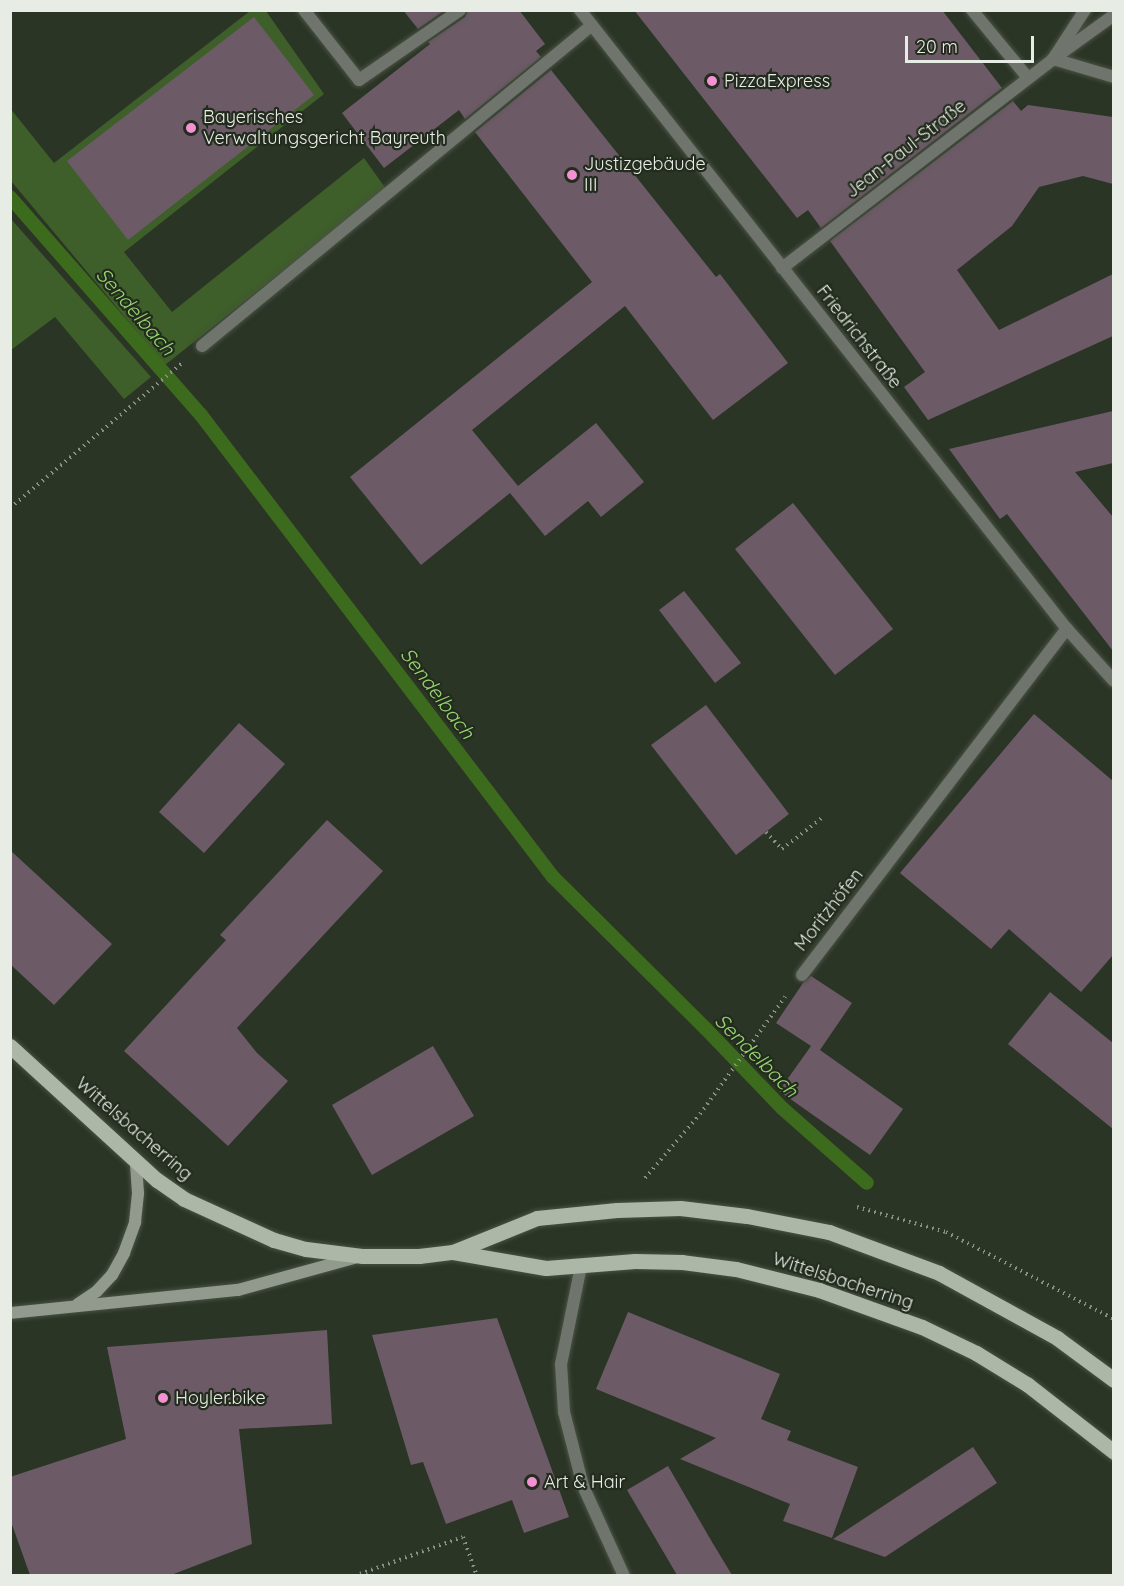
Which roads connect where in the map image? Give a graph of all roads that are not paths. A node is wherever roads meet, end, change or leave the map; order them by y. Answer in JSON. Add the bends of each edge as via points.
{"nodes":[{"id":1,"x":304,"y":10,"type":"edge"},
{"id":2,"x":460,"y":10,"type":"edge"},
{"id":3,"x":580,"y":10,"type":"edge"},
{"id":4,"x":972,"y":10,"type":"edge"},
{"id":5,"x":1085,"y":10,"type":"edge"},
{"id":6,"x":1113,"y":15,"type":"edge"},
{"id":7,"x":592,"y":26,"type":"junction"},
{"id":8,"x":1053,"y":58,"type":"junction"},
{"id":9,"x":1113,"y":77,"type":"edge"},
{"id":10,"x":1028,"y":78,"type":"junction"},
{"id":11,"x":782,"y":268,"type":"junction"},
{"id":12,"x":202,"y":346,"type":"road end"},
{"id":13,"x":1067,"y":629,"type":"junction"},
{"id":14,"x":1113,"y":681,"type":"edge"},
{"id":15,"x":802,"y":975,"type":"road end"},
{"id":16,"x":10,"y":1046,"type":"edge"},
{"id":17,"x":136,"y":1161,"type":"junction"},
{"id":18,"x":453,"y":1252,"type":"junction"},
{"id":19,"x":362,"y":1256,"type":"junction"},
{"id":20,"x":581,"y":1266,"type":"junction"},
{"id":21,"x":75,"y":1306,"type":"junction"},
{"id":22,"x":10,"y":1314,"type":"edge"},
{"id":23,"x":1113,"y":1380,"type":"edge"},
{"id":24,"x":1113,"y":1452,"type":"edge"},
{"id":25,"x":624,"y":1575,"type":"edge"}],
"edges":[{"from":1,"to":2,"type":"street","via":[[359,81]]},
{"from":3,"to":7,"type":"street","name":"Friedrichstraße"},
{"from":4,"to":10,"type":"street"},
{"from":5,"to":8,"type":"street"},
{"from":6,"to":8,"type":"street","name":"Jean-Paul-Straße"},
{"from":7,"to":11,"type":"street","name":"Friedrichstraße"},
{"from":7,"to":12,"type":"street"},
{"from":8,"to":9,"type":"street"},
{"from":8,"to":10,"type":"street","name":"Jean-Paul-Straße"},
{"from":10,"to":11,"type":"street","name":"Jean-Paul-Straße"},
{"from":11,"to":13,"type":"street","name":"Friedrichstraße"},
{"from":13,"to":14,"type":"street","name":"Friedrichstraße"},
{"from":13,"to":15,"type":"street","name":"Moritzhöfen"},
{"from":16,"to":17,"type":"main road","name":"Wittelsbacherring"},
{"from":17,"to":19,"type":"main road","name":"Wittelsbacherring","via":[[184,1199],[274,1240],[306,1249]]},
{"from":17,"to":21,"type":"main road","via":[[135,1222],[124,1254],[97,1291]]},
{"from":18,"to":19,"type":"main road","name":"Wittelsbacherring"},
{"from":18,"to":20,"type":"main road","name":"Wittelsbacherring","via":[[546,1268]]},
{"from":18,"to":23,"type":"main road","name":"Wittelsbacherring","via":[[537,1218],[680,1208],[747,1216],[829,1232],[939,1273],[1057,1338]]},
{"from":19,"to":21,"type":"main road","via":[[238,1290]]},
{"from":20,"to":24,"type":"main road","name":"Wittelsbacherring","via":[[682,1262],[736,1269],[819,1290],[922,1327],[976,1353],[1028,1385]]},
{"from":20,"to":25,"type":"street","via":[[561,1364],[564,1412],[583,1485]]},
{"from":21,"to":22,"type":"main road"}]}
